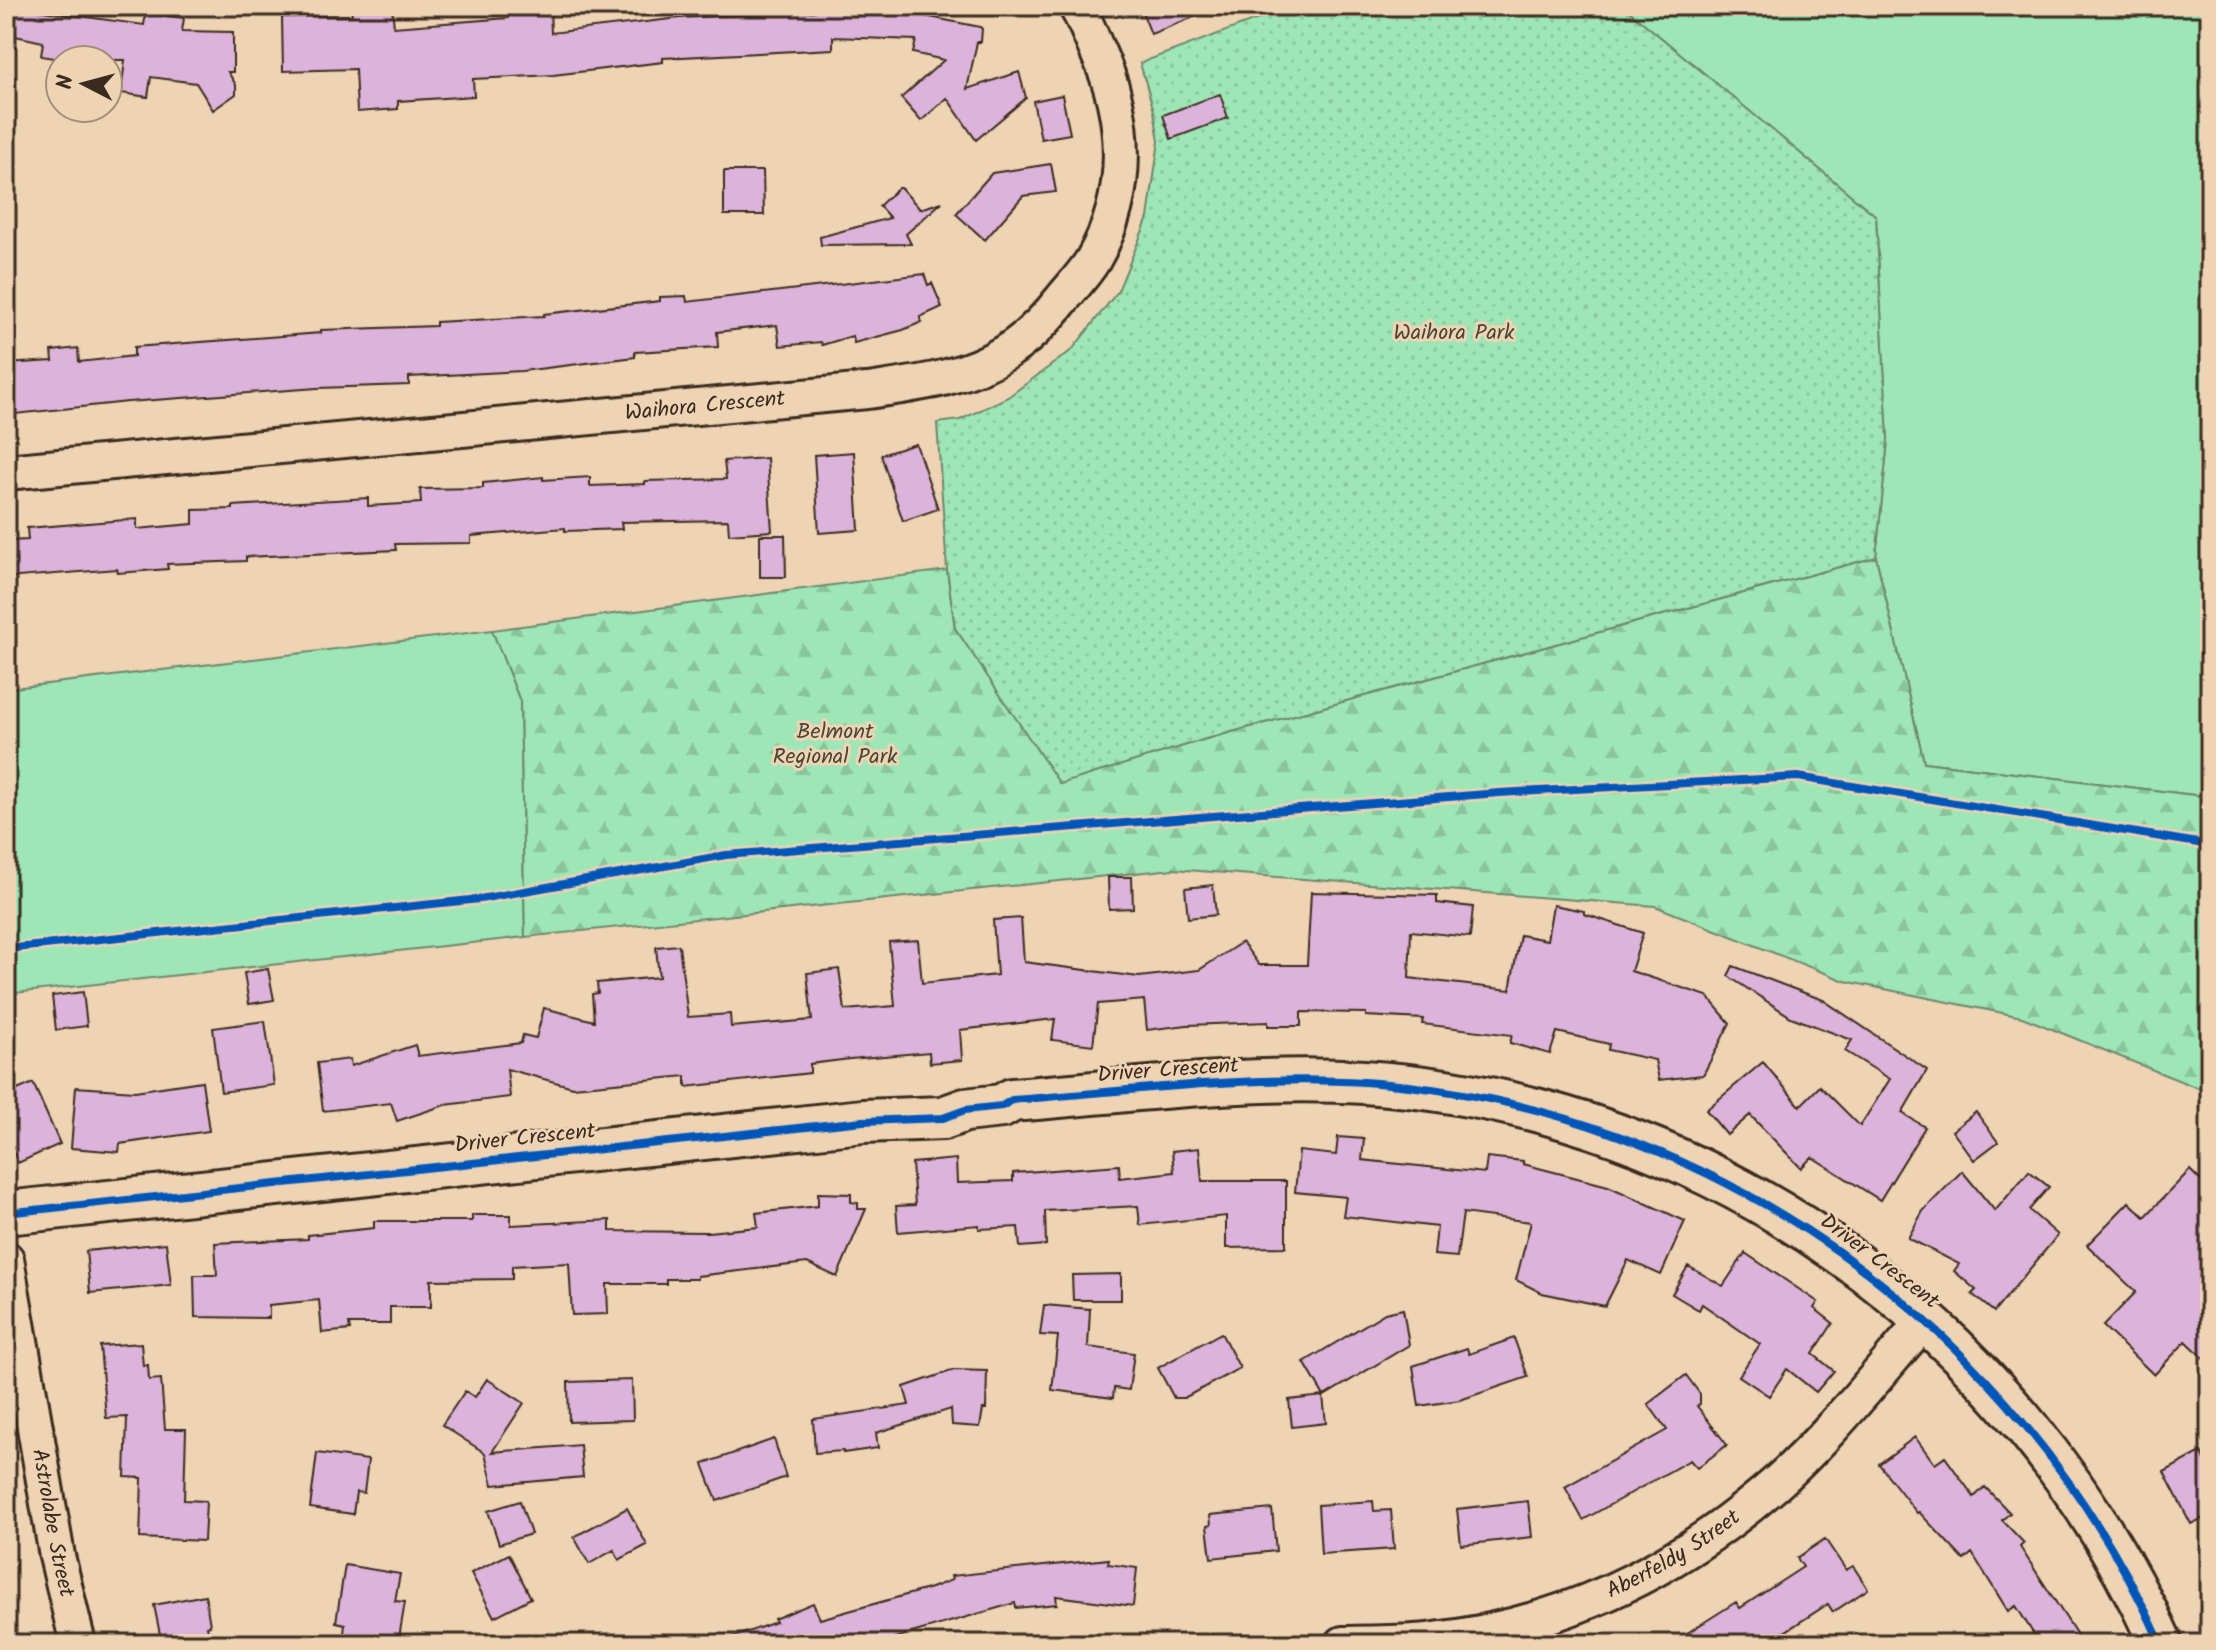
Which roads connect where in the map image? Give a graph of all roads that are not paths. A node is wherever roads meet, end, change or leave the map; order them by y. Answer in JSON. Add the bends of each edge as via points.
{"nodes":[{"id":1,"x":1076,"y":6,"type":"edge"},
{"id":2,"x":6,"y":472,"type":"edge"},
{"id":3,"x":6,"y":1213,"type":"edge"},
{"id":4,"x":6,"y":1259,"type":"edge"},
{"id":5,"x":1926,"y":1319,"type":"junction"},
{"id":6,"x":78,"y":1644,"type":"edge"},
{"id":7,"x":1343,"y":1644,"type":"edge"},
{"id":8,"x":2161,"y":1644,"type":"edge"}],
"edges":[{"from":1,"to":2,"type":"street","name":"Waihora Crescent","via":[[1114,94],[1122,153],[1116,201],[1092,262],[1052,311],[1006,353],[941,379],[867,391]]},
{"from":3,"to":5,"type":"street","name":"Driver Crescent","via":[[863,1121],[943,1118],[1012,1100],[1264,1082],[1365,1082],[1490,1100],[1634,1142],[1765,1204]]},
{"from":4,"to":6,"type":"street","name":"Astrolabe Street","via":[[57,1556]]},
{"from":5,"to":7,"type":"street","name":"Aberfeldy Street","via":[[1768,1491],[1681,1557],[1602,1597],[1530,1622],[1426,1641]]},
{"from":5,"to":8,"type":"street","name":"Driver Crescent","via":[[2053,1459],[2123,1567]]}]}
